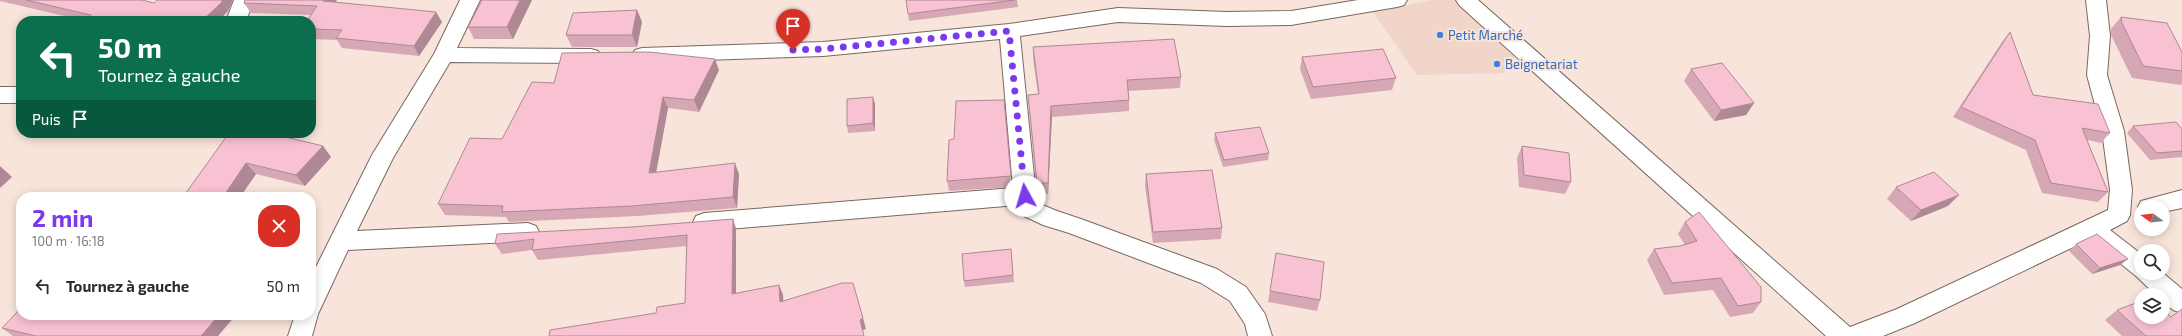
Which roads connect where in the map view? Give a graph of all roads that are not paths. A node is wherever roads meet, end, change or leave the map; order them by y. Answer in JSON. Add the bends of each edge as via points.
{"nodes":[{"id":1,"x":244,"y":0,"type":"edge"},
{"id":2,"x":470,"y":0,"type":"edge"},
{"id":3,"x":1397,"y":0,"type":"edge"},
{"id":4,"x":1466,"y":0,"type":"edge"},
{"id":5,"x":2096,"y":0,"type":"edge"},
{"id":6,"x":238,"y":16,"type":"edge"},
{"id":7,"x":1009,"y":31,"type":"junction"},
{"id":8,"x":444,"y":55,"type":"junction"},
{"id":9,"x":0,"y":95,"type":"edge"},
{"id":10,"x":16,"y":95,"type":"edge"},
{"id":11,"x":1025,"y":196,"type":"junction"},
{"id":12,"x":2182,"y":199,"type":"edge"},
{"id":13,"x":2170,"y":202,"type":"edge"},
{"id":14,"x":2134,"y":211,"type":"edge"},
{"id":15,"x":2118,"y":215,"type":"junction"},
{"id":16,"x":685,"y":223,"type":"edge"},
{"id":17,"x":2092,"y":228,"type":"junction"},
{"id":18,"x":552,"y":231,"type":"edge"},
{"id":19,"x":341,"y":241,"type":"junction"},
{"id":20,"x":2134,"y":262,"type":"edge"},
{"id":21,"x":2154,"y":280,"type":"edge"},
{"id":22,"x":316,"y":295,"type":"edge"},
{"id":23,"x":2182,"y":303,"type":"edge"},
{"id":24,"x":306,"y":320,"type":"edge"},
{"id":25,"x":300,"y":336,"type":"edge"},
{"id":26,"x":1260,"y":336,"type":"edge"},
{"id":27,"x":1842,"y":336,"type":"edge"},
{"id":28,"x":1856,"y":336,"type":"edge"}],
"edges":[{"from":1,"to":6,"type":"street"},
{"from":2,"to":8,"type":"street"},
{"from":3,"to":7,"type":"street","via":[[1290,18],[1227,19],[1118,15]]},
{"from":4,"to":27,"type":"street"},
{"from":5,"to":15,"type":"street","via":[[2100,36],[2097,75],[2113,131],[2121,190]]},
{"from":7,"to":8,"type":"street","via":[[823,49],[616,56]]},
{"from":7,"to":11,"type":"street"},
{"from":8,"to":19,"type":"street","via":[[383,155]]},
{"from":9,"to":10,"type":"street"},
{"from":11,"to":16,"type":"street"},
{"from":11,"to":26,"type":"street","via":[[1032,210],[1051,219],[1209,276],[1238,294],[1256,321]]},
{"from":12,"to":13,"type":"street"},
{"from":14,"to":15,"type":"street"},
{"from":15,"to":17,"type":"street"},
{"from":17,"to":20,"type":"street"},
{"from":17,"to":28,"type":"street","via":[[1906,316]]},
{"from":18,"to":19,"type":"street"},
{"from":19,"to":22,"type":"street"},
{"from":21,"to":23,"type":"street"},
{"from":24,"to":25,"type":"street"}]}
